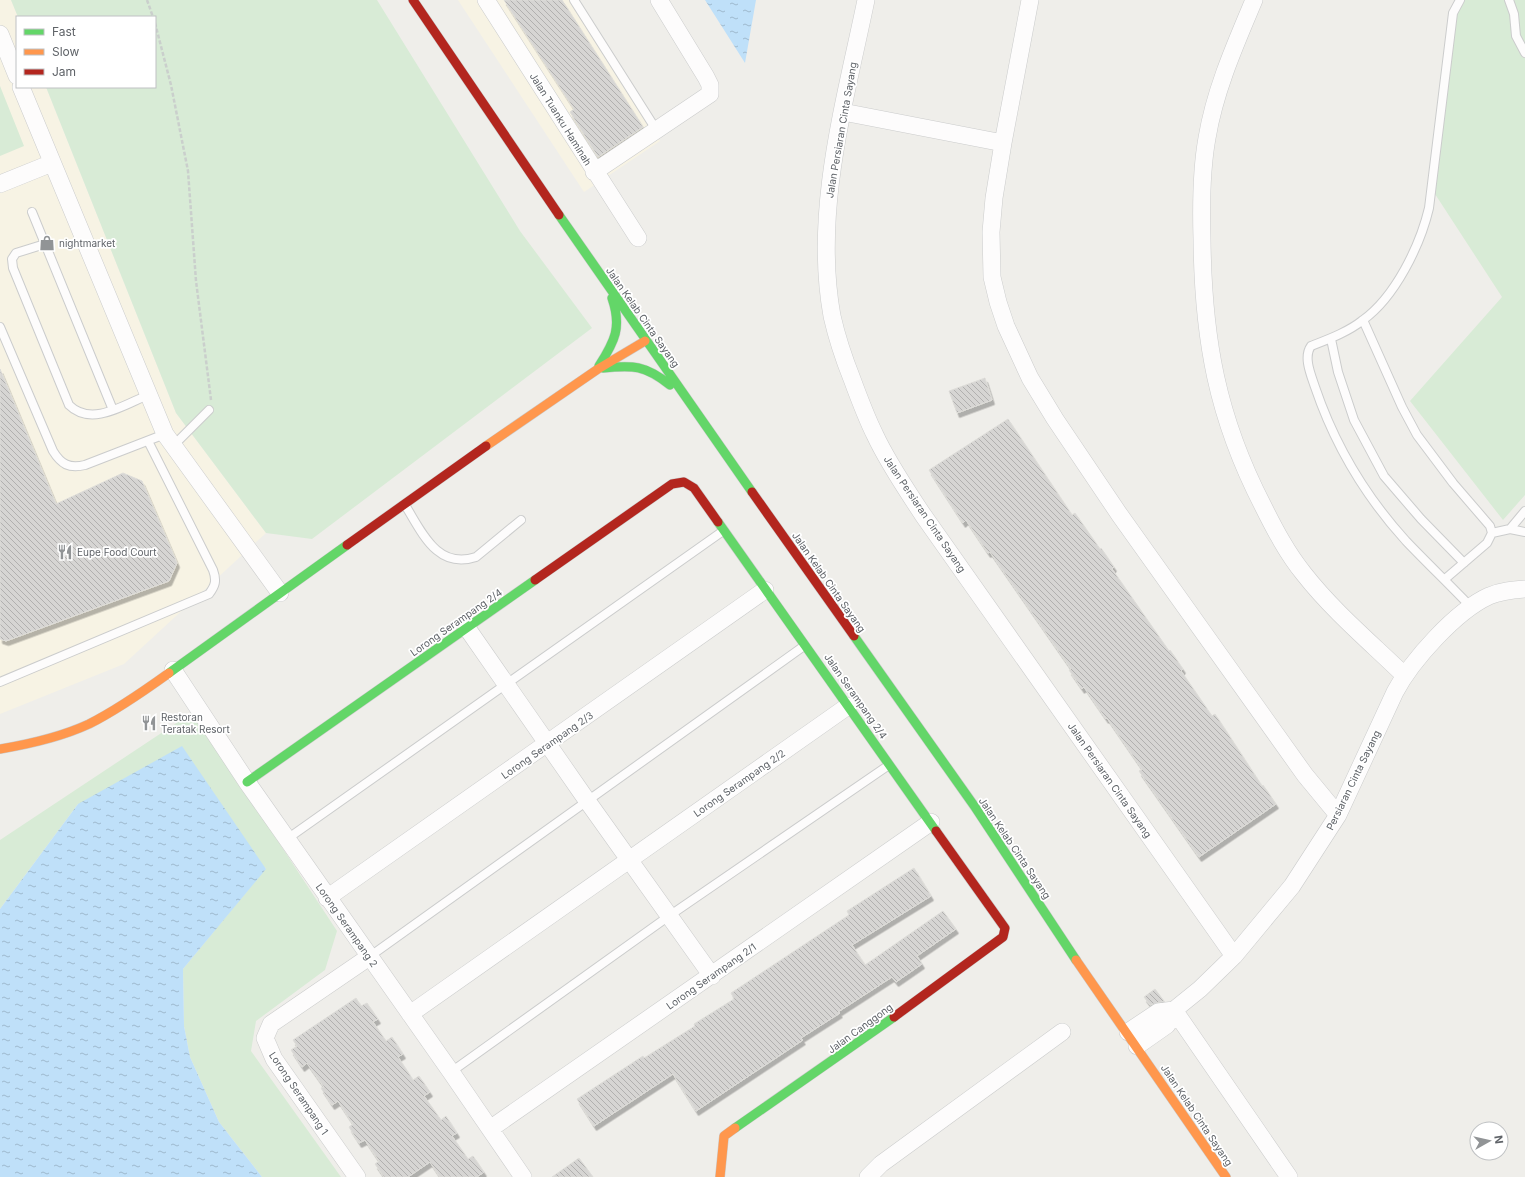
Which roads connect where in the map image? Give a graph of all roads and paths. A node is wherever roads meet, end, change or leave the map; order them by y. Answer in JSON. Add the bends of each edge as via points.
{"nodes":[{"id":1,"x":147,"y":0,"type":"edge"},
{"id":2,"x":413,"y":0,"type":"edge"},
{"id":3,"x":486,"y":0,"type":"edge"},
{"id":4,"x":574,"y":0,"type":"edge"},
{"id":5,"x":659,"y":0,"type":"edge"},
{"id":6,"x":866,"y":0,"type":"edge"},
{"id":7,"x":1030,"y":0,"type":"edge"},
{"id":8,"x":1254,"y":0,"type":"edge"},
{"id":9,"x":1460,"y":0,"type":"edge"},
{"id":10,"x":1509,"y":0,"type":"edge"},
{"id":11,"x":153,"y":16,"type":"edge"},
{"id":12,"x":156,"y":27,"type":"edge"},
{"id":13,"x":0,"y":34,"type":"edge"},
{"id":14,"x":1525,"y":53,"type":"edge"},
{"id":15,"x":16,"y":74,"type":"edge"},
{"id":16,"x":21,"y":88,"type":"edge"},
{"id":17,"x":842,"y":112,"type":"junction"},
{"id":18,"x":657,"y":130,"type":"junction"},
{"id":19,"x":1003,"y":143,"type":"junction"},
{"id":20,"x":52,"y":162,"type":"junction"},
{"id":21,"x":594,"y":172,"type":"junction"},
{"id":22,"x":0,"y":184,"type":"edge"},
{"id":23,"x":32,"y":212,"type":"dead end"},
{"id":24,"x":638,"y":238,"type":"dead end"},
{"id":25,"x":45,"y":244,"type":"junction"},
{"id":26,"x":605,"y":282,"type":"junction"},
{"id":27,"x":1363,"y":320,"type":"junction"},
{"id":28,"x":0,"y":327,"type":"edge"},
{"id":29,"x":1331,"y":339,"type":"junction"},
{"id":30,"x":645,"y":341,"type":"junction"},
{"id":31,"x":598,"y":369,"type":"junction"},
{"id":32,"x":148,"y":395,"type":"junction"},
{"id":33,"x":692,"y":404,"type":"junction"},
{"id":34,"x":113,"y":410,"type":"junction"},
{"id":35,"x":209,"y":410,"type":"joint"},
{"id":36,"x":169,"y":440,"type":"junction"},
{"id":37,"x":148,"y":441,"type":"junction"},
{"id":38,"x":678,"y":482,"type":"joint"},
{"id":39,"x":405,"y":504,"type":"junction"},
{"id":40,"x":1525,"y":511,"type":"edge"},
{"id":41,"x":521,"y":520,"type":"dead end"},
{"id":42,"x":1510,"y":528,"type":"junction"},
{"id":43,"x":723,"y":531,"type":"junction"},
{"id":44,"x":1525,"y":532,"type":"edge"},
{"id":45,"x":1492,"y":533,"type":"junction"},
{"id":46,"x":1464,"y":563,"type":"junction"},
{"id":47,"x":1445,"y":579,"type":"junction"},
{"id":48,"x":1525,"y":589,"type":"edge"},
{"id":49,"x":765,"y":590,"type":"junction"},
{"id":50,"x":280,"y":593,"type":"junction"},
{"id":51,"x":1470,"y":606,"type":"junction"},
{"id":52,"x":467,"y":628,"type":"junction"},
{"id":53,"x":806,"y":645,"type":"junction"},
{"id":54,"x":173,"y":670,"type":"junction"},
{"id":55,"x":1404,"y":675,"type":"junction"},
{"id":56,"x":0,"y":682,"type":"edge"},
{"id":57,"x":505,"y":685,"type":"junction"},
{"id":58,"x":848,"y":706,"type":"junction"},
{"id":59,"x":548,"y":745,"type":"junction"},
{"id":60,"x":0,"y":749,"type":"edge"},
{"id":61,"x":890,"y":764,"type":"junction"},
{"id":62,"x":246,"y":782,"type":"junction"},
{"id":63,"x":588,"y":802,"type":"junction"},
{"id":64,"x":1338,"y":815,"type":"junction"},
{"id":65,"x":931,"y":822,"type":"junction"},
{"id":66,"x":287,"y":839,"type":"junction"},
{"id":67,"x":629,"y":860,"type":"junction"},
{"id":68,"x":327,"y":898,"type":"junction"},
{"id":69,"x":669,"y":916,"type":"junction"},
{"id":70,"x":1005,"y":933,"type":"joint"},
{"id":71,"x":1234,"y":956,"type":"junction"},
{"id":72,"x":369,"y":957,"type":"junction"},
{"id":73,"x":712,"y":976,"type":"junction"},
{"id":74,"x":1174,"y":1010,"type":"junction"},
{"id":75,"x":410,"y":1014,"type":"junction"},
{"id":76,"x":1062,"y":1032,"type":"dead end"},
{"id":77,"x":1128,"y":1032,"type":"junction"},
{"id":78,"x":1137,"y":1046,"type":"junction"},
{"id":79,"x":451,"y":1072,"type":"junction"},
{"id":80,"x":490,"y":1129,"type":"junction"},
{"id":81,"x":357,"y":1177,"type":"edge"},
{"id":82,"x":523,"y":1177,"type":"edge"},
{"id":83,"x":720,"y":1177,"type":"edge"},
{"id":84,"x":868,"y":1177,"type":"edge"},
{"id":85,"x":1226,"y":1177,"type":"edge"},
{"id":86,"x":1289,"y":1177,"type":"edge"}],
"edges":[{"from":1,"to":11,"type":"path"},
{"from":2,"to":26,"type":"main road","name":"Jalan Kelab Cinta Sayang"},
{"from":3,"to":21,"type":"street","name":"Jalan Tuanku Haminah"},
{"from":4,"to":18,"type":"lane"},
{"from":5,"to":18,"type":"street","via":[[711,89],[705,99]]},
{"from":6,"to":17,"type":"street","name":"Jalan Persiaran Cinta Sayang"},
{"from":7,"to":19,"type":"street"},
{"from":8,"to":55,"type":"street","via":[[1218,94],[1203,162],[1202,261],[1207,336],[1212,363],[1233,442],[1277,535],[1303,573],[1327,601]]},
{"from":9,"to":27,"type":"lane","via":[[1453,13],[1431,192],[1424,228],[1410,260],[1389,291]]},
{"from":10,"to":14,"type":"lane","via":[[1514,14],[1516,36]]},
{"from":12,"to":35,"type":"path","via":[[171,85],[188,171],[196,281],[211,400]]},
{"from":13,"to":15,"type":"street"},
{"from":16,"to":20,"type":"street"},
{"from":17,"to":19,"type":"street"},
{"from":17,"to":71,"type":"street","name":"Jalan Persiaran Cinta Sayang","via":[[829,194],[828,281],[838,338],[875,436],[890,464],[924,515]]},
{"from":18,"to":21,"type":"street"},
{"from":19,"to":64,"type":"street","via":[[990,232],[990,260],[998,302],[1019,358],[1055,418],[1119,514],[1305,775]]},
{"from":20,"to":22,"type":"street"},
{"from":20,"to":32,"type":"street"},
{"from":21,"to":24,"type":"street","name":"Jalan Tuanku Haminah"},
{"from":23,"to":25,"type":"lane"},
{"from":25,"to":34,"type":"lane"},
{"from":25,"to":34,"type":"lane","via":[[16,253],[12,259],[13,268],[44,347],[69,406],[77,413],[87,415],[98,415]]},
{"from":26,"to":30,"type":"main road","name":"Jalan Kelab Cinta Sayang"},
{"from":26,"to":31,"type":"main road","via":[[615,305],[618,332],[614,344]]},
{"from":27,"to":29,"type":"lane"},
{"from":27,"to":45,"type":"lane","via":[[1402,407],[1418,435],[1453,483],[1485,519]]},
{"from":28,"to":37,"type":"lane","via":[[53,451],[66,466],[85,465]]},
{"from":29,"to":46,"type":"lane","via":[[1338,372],[1354,420],[1384,476]]},
{"from":29,"to":47,"type":"lane","via":[[1311,346],[1307,355],[1320,400],[1354,473],[1406,541]]},
{"from":30,"to":31,"type":"main road"},
{"from":30,"to":33,"type":"main road","name":"Jalan Kelab Cinta Sayang"},
{"from":31,"to":33,"type":"main road","via":[[628,366],[652,370]]},
{"from":31,"to":39,"type":"main road"},
{"from":32,"to":34,"type":"lane"},
{"from":32,"to":36,"type":"street"},
{"from":33,"to":77,"type":"main road","name":"Jalan Kelab Cinta Sayang","via":[[975,807]]},
{"from":35,"to":36,"type":"lane"},
{"from":36,"to":37,"type":"lane"},
{"from":36,"to":50,"type":"street"},
{"from":37,"to":56,"type":"lane","via":[[213,570],[216,577],[215,586],[209,594]]},
{"from":38,"to":43,"type":"main road","name":"Jalan Serampang 2/4","via":[[684,482],[694,488]]},
{"from":38,"to":52,"type":"main road","name":"Lorong Serampang 2/4"},
{"from":39,"to":41,"type":"lane","via":[[434,548],[453,559],[468,560],[476,557]]},
{"from":39,"to":50,"type":"main road"},
{"from":40,"to":42,"type":"lane"},
{"from":42,"to":44,"type":"lane"},
{"from":42,"to":45,"type":"lane"},
{"from":43,"to":49,"type":"main road","name":"Jalan Serampang 2/4"},
{"from":43,"to":57,"type":"lane"},
{"from":45,"to":46,"type":"lane","via":[[1487,543]]},
{"from":46,"to":47,"type":"lane"},
{"from":47,"to":51,"type":"lane"},
{"from":48,"to":51,"type":"street","name":"Persiaran Cinta Sayang","via":[[1507,590]]},
{"from":49,"to":53,"type":"main road","name":"Jalan Serampang 2/4"},
{"from":49,"to":59,"type":"street","name":"Lorong Serampang 2/3"},
{"from":50,"to":54,"type":"main road"},
{"from":51,"to":55,"type":"street","name":"Persiaran Cinta Sayang"},
{"from":52,"to":57,"type":"street"},
{"from":52,"to":62,"type":"main road","name":"Lorong Serampang 2/4"},
{"from":53,"to":58,"type":"main road","name":"Jalan Serampang 2/4"},
{"from":53,"to":63,"type":"lane"},
{"from":54,"to":60,"type":"main road","via":[[90,723],[49,740]]},
{"from":54,"to":62,"type":"street","name":"Lorong Serampang 2"},
{"from":55,"to":64,"type":"street","name":"Persiaran Cinta Sayang"},
{"from":57,"to":59,"type":"street"},
{"from":57,"to":66,"type":"lane"},
{"from":58,"to":61,"type":"main road","name":"Jalan Serampang 2/4"},
{"from":58,"to":67,"type":"street","name":"Lorong Serampang 2/2"},
{"from":59,"to":63,"type":"street"},
{"from":59,"to":68,"type":"street","name":"Lorong Serampang 2/3"},
{"from":61,"to":65,"type":"main road","name":"Jalan Serampang 2/4"},
{"from":61,"to":69,"type":"lane"},
{"from":62,"to":66,"type":"street","name":"Lorong Serampang 2"},
{"from":63,"to":67,"type":"street"},
{"from":63,"to":72,"type":"lane"},
{"from":64,"to":71,"type":"street","name":"Persiaran Cinta Sayang","via":[[1292,886]]},
{"from":65,"to":70,"type":"main road","name":"Jalan Serampang 2/4","via":[[1001,922]]},
{"from":65,"to":73,"type":"street","name":"Lorong Serampang 2/1"},
{"from":66,"to":68,"type":"street","name":"Lorong Serampang 2"},
{"from":67,"to":69,"type":"street"},
{"from":67,"to":75,"type":"street","name":"Lorong Serampang 2/2"},
{"from":68,"to":72,"type":"street","name":"Lorong Serampang 2"},
{"from":69,"to":73,"type":"street"},
{"from":69,"to":79,"type":"lane"},
{"from":70,"to":83,"type":"main road","name":"Jalan Canggong","via":[[1000,941],[724,1136]]},
{"from":71,"to":74,"type":"street","name":"Persiaran Cinta Sayang"},
{"from":72,"to":75,"type":"street","name":"Lorong Serampang 2"},
{"from":72,"to":81,"type":"street","name":"Lorong Serampang 1","via":[[271,1024],[265,1038],[274,1059]]},
{"from":73,"to":80,"type":"street","name":"Lorong Serampang 2/1"},
{"from":74,"to":77,"type":"street","via":[[1158,1012]]},
{"from":74,"to":78,"type":"street","via":[[1167,1025]]},
{"from":74,"to":86,"type":"street"},
{"from":75,"to":79,"type":"street","name":"Lorong Serampang 2"},
{"from":76,"to":84,"type":"street","via":[[881,1164]]},
{"from":77,"to":78,"type":"main road","name":"Jalan Kelab Cinta Sayang"},
{"from":78,"to":85,"type":"main road","name":"Jalan Kelab Cinta Sayang"},
{"from":79,"to":80,"type":"street","name":"Lorong Serampang 2"},
{"from":80,"to":82,"type":"street","name":"Lorong Serampang 2"}]}
